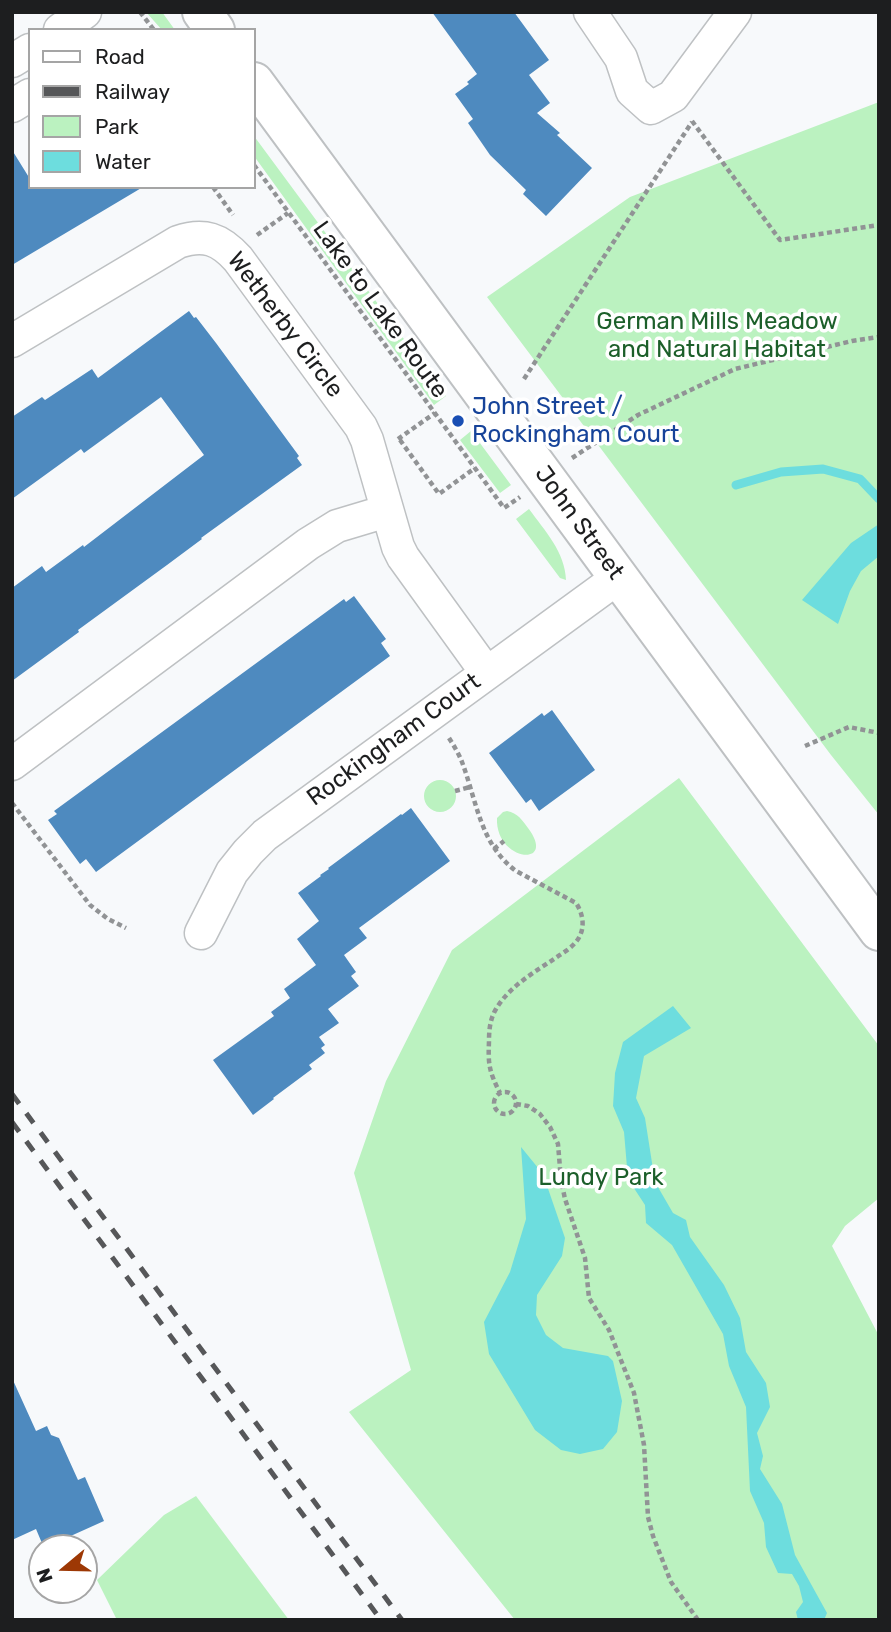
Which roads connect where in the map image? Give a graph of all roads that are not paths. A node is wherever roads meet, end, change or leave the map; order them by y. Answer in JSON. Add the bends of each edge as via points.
{"nodes":[{"id":1,"x":202,"y":12,"type":"edge"},
{"id":2,"x":590,"y":12,"type":"edge"},
{"id":3,"x":735,"y":12,"type":"edge"},
{"id":4,"x":214,"y":28,"type":"edge"},
{"id":5,"x":28,"y":51,"type":"edge"},
{"id":6,"x":12,"y":61,"type":"edge"},
{"id":7,"x":256,"y":85,"type":"edge"},
{"id":8,"x":28,"y":96,"type":"edge"},
{"id":9,"x":12,"y":106,"type":"edge"},
{"id":10,"x":12,"y":341,"type":"edge"},
{"id":11,"x":387,"y":511,"type":"junction"},
{"id":12,"x":619,"y":577,"type":"junction"},
{"id":13,"x":486,"y":672,"type":"junction"},
{"id":14,"x":12,"y":764,"type":"edge"},
{"id":15,"x":879,"y":931,"type":"edge"},
{"id":16,"x":201,"y":933,"type":"dead end"}],
"edges":[{"from":1,"to":4,"type":"main road"},
{"from":2,"to":3,"type":"street","via":[[621,58],[632,91],[651,108],[673,96]]},
{"from":5,"to":6,"type":"street"},
{"from":7,"to":12,"type":"main road","name":"John Street"},
{"from":8,"to":9,"type":"street"},
{"from":10,"to":11,"type":"street","name":"Wetherby Circle","via":[[178,242],[206,238],[222,244],[362,427]]},
{"from":11,"to":13,"type":"street","name":"Wetherby Circle","via":[[403,558]]},
{"from":11,"to":14,"type":"street","via":[[337,526],[309,544]]},
{"from":12,"to":13,"type":"street","name":"Rockingham Court"},
{"from":12,"to":15,"type":"main road","name":"John Street"},
{"from":13,"to":16,"type":"street","name":"Rockingham Court","via":[[265,835],[232,872]]}]}
